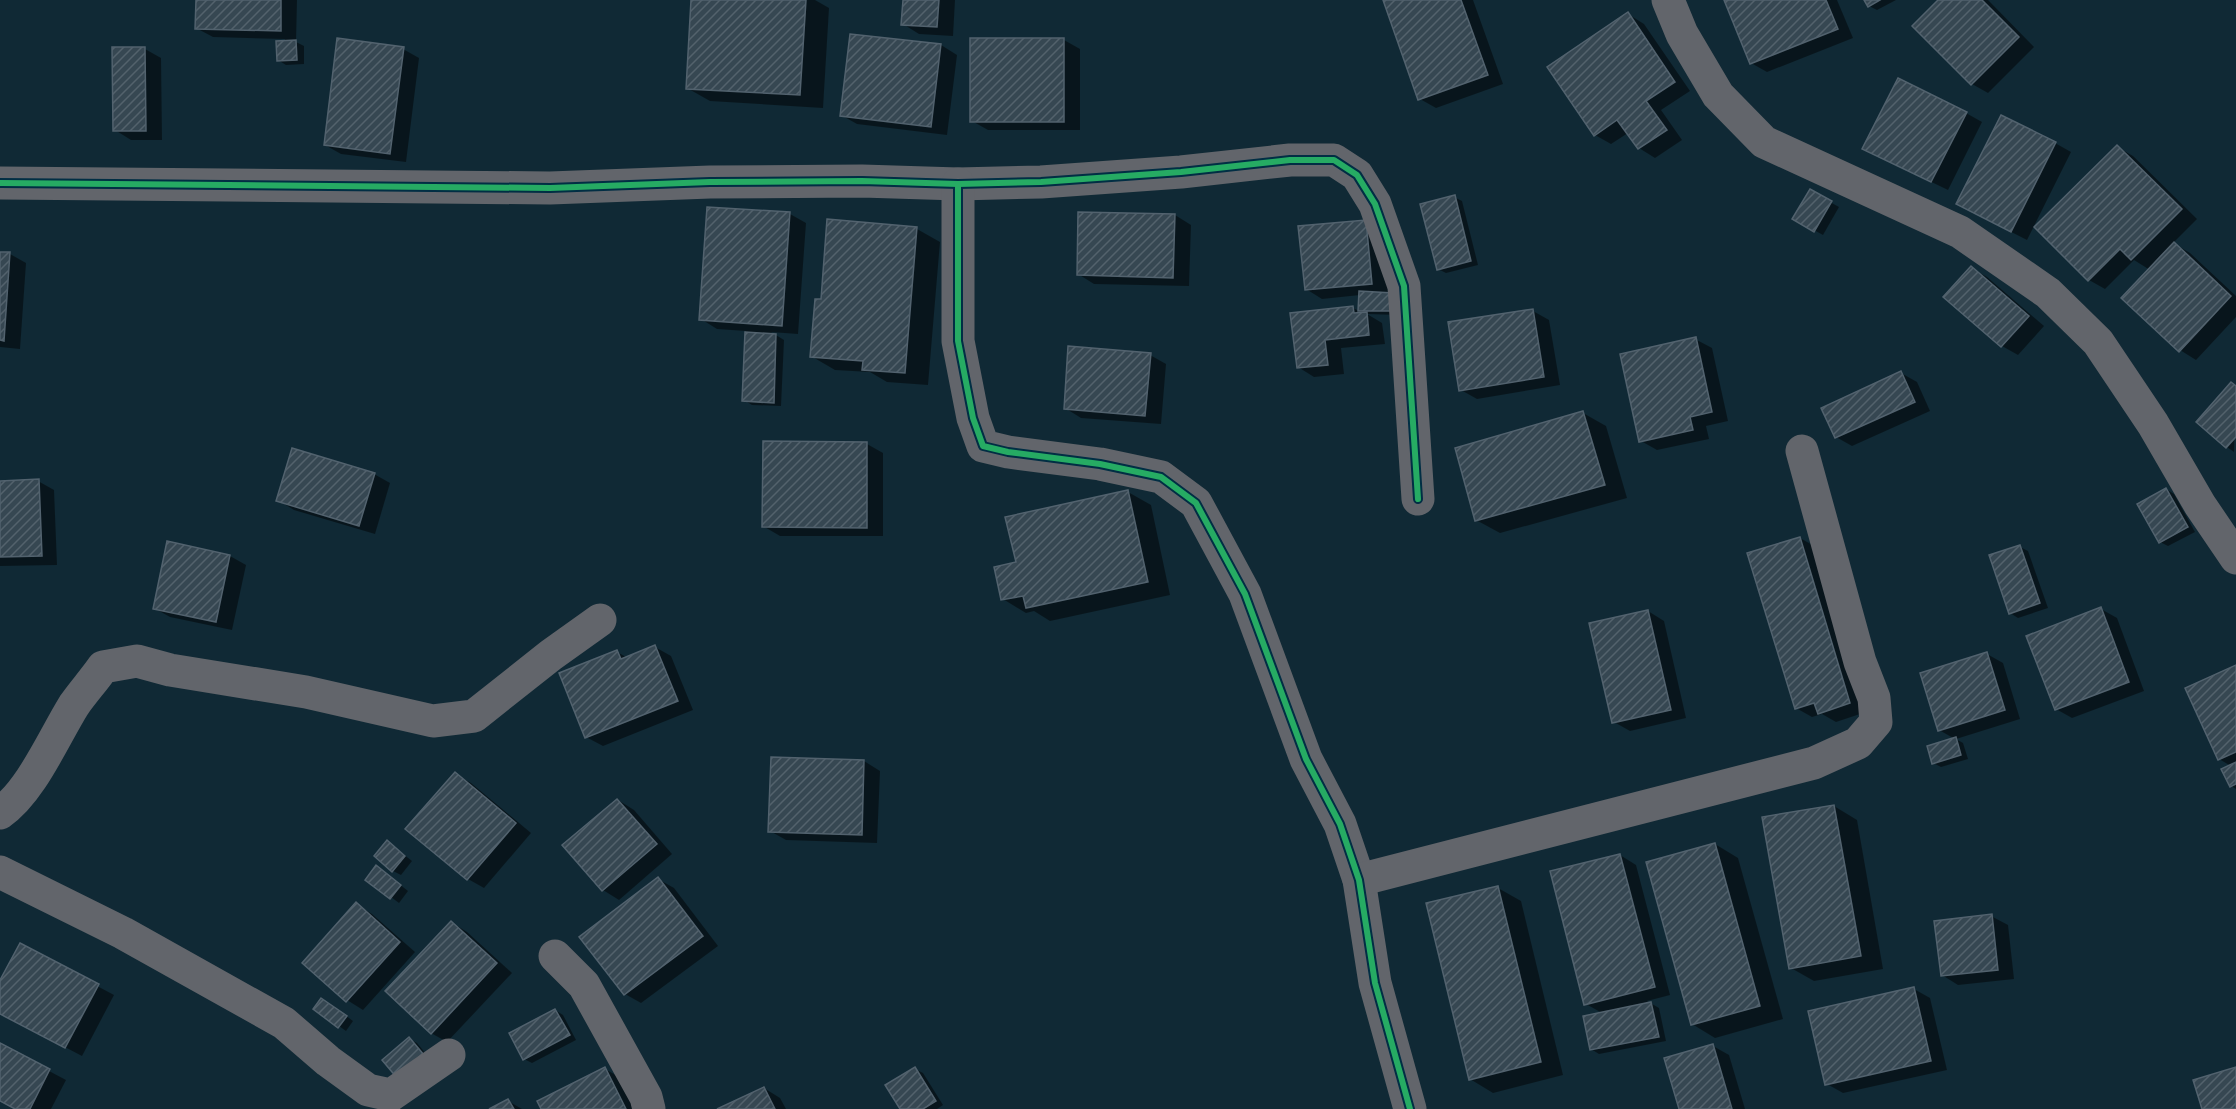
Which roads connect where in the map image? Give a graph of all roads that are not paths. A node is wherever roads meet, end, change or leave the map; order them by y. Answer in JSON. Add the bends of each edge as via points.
{"nodes":[{"id":1,"x":1668,"y":0,"type":"edge"},
{"id":2,"x":0,"y":183,"type":"edge"},
{"id":3,"x":958,"y":184,"type":"junction"},
{"id":4,"x":1802,"y":451,"type":"dead end"},
{"id":5,"x":1419,"y":499,"type":"dead end"},
{"id":6,"x":2236,"y":558,"type":"edge"},
{"id":7,"x":600,"y":620,"type":"dead end"},
{"id":8,"x":0,"y":813,"type":"edge"},
{"id":9,"x":0,"y":872,"type":"edge"},
{"id":10,"x":1359,"y":880,"type":"junction"},
{"id":11,"x":555,"y":956,"type":"dead end"},
{"id":12,"x":449,"y":1055,"type":"dead end"},
{"id":13,"x":649,"y":1109,"type":"edge"},
{"id":14,"x":1410,"y":1109,"type":"edge"}],
"edges":[{"from":1,"to":6,"type":"street","via":[[1682,34],[1718,95],[1764,142],[1960,232],[2048,293],[2090,334],[2153,424]]},
{"from":2,"to":3,"type":"street","via":[[538,188],[710,182]]},
{"from":3,"to":5,"type":"street","via":[[1180,172],[1290,160],[1334,160],[1357,175],[1374,204],[1404,285]]},
{"from":3,"to":10,"type":"street","via":[[958,341],[973,418],[983,446],[1161,477],[1196,503],[1245,594],[1306,759],[1340,824]]},
{"from":4,"to":10,"type":"street","via":[[1860,662],[1874,698],[1876,722],[1857,744],[1814,763]]},
{"from":7,"to":8,"type":"street","via":[[474,716],[433,722],[306,692],[137,661],[103,667],[75,704],[42,761],[10,806]]},
{"from":9,"to":12,"type":"street","via":[[123,933],[284,1023],[369,1090],[391,1095]]},
{"from":10,"to":14,"type":"street","via":[[1375,983]]},
{"from":11,"to":13,"type":"street","via":[[584,985]]}]}
